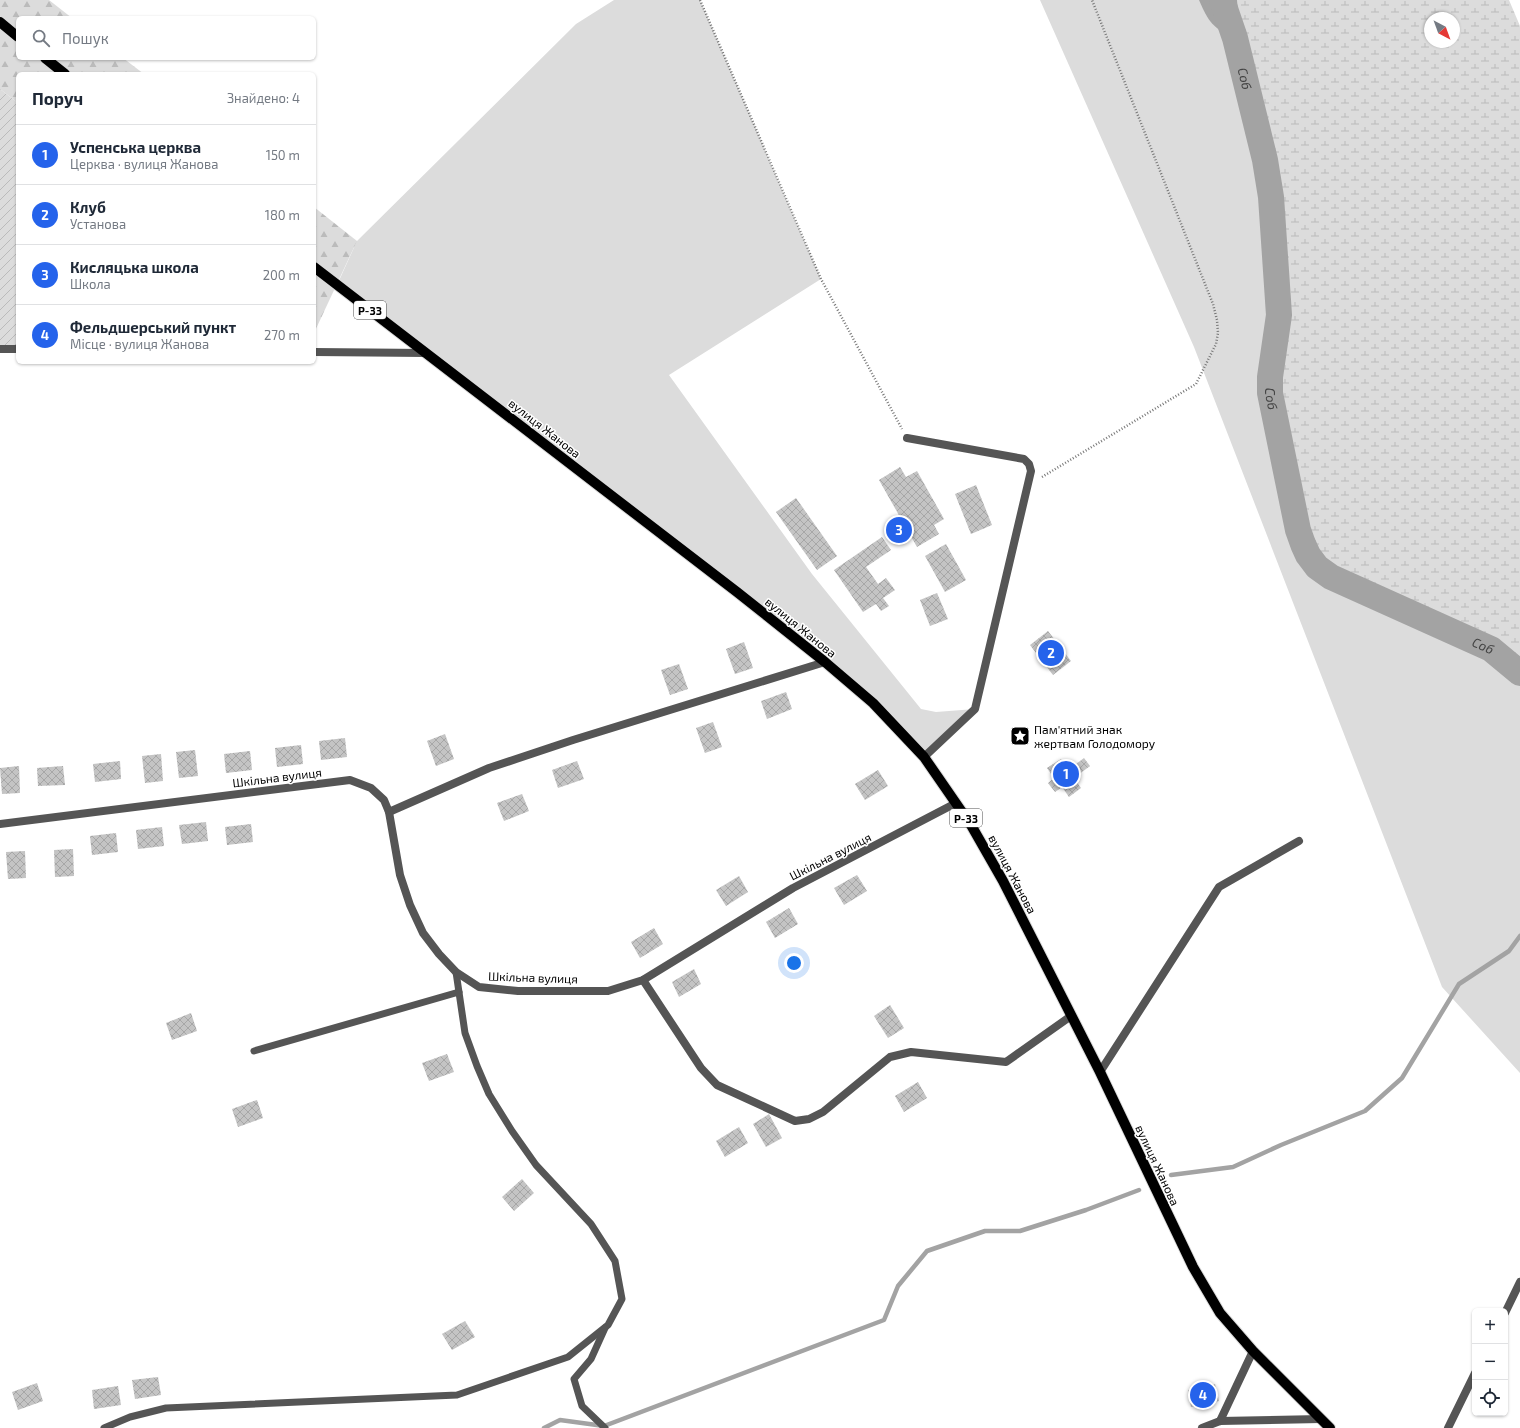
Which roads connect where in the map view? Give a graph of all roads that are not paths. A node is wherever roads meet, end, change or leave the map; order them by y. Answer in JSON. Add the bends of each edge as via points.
{"nodes":[{"id":1,"x":0,"y":22,"type":"edge"},
{"id":2,"x":16,"y":35,"type":"edge"},
{"id":3,"x":48,"y":60,"type":"edge"},
{"id":4,"x":62,"y":72,"type":"edge"},
{"id":5,"x":316,"y":269,"type":"edge"},
{"id":6,"x":0,"y":349,"type":"edge"},
{"id":7,"x":16,"y":349,"type":"edge"},
{"id":8,"x":316,"y":352,"type":"edge"},
{"id":9,"x":426,"y":353,"type":"junction"},
{"id":10,"x":907,"y":438,"type":"road end"},
{"id":11,"x":824,"y":662,"type":"junction"},
{"id":12,"x":924,"y":756,"type":"junction"},
{"id":13,"x":956,"y":804,"type":"junction"},
{"id":14,"x":389,"y":812,"type":"junction"},
{"id":15,"x":0,"y":824,"type":"edge"},
{"id":16,"x":1299,"y":840,"type":"dead end"},
{"id":17,"x":456,"y":972,"type":"junction"},
{"id":18,"x":643,"y":980,"type":"junction"},
{"id":19,"x":459,"y":992,"type":"junction"},
{"id":20,"x":1072,"y":1016,"type":"junction"},
{"id":21,"x":254,"y":1051,"type":"dead end"},
{"id":22,"x":1100,"y":1072,"type":"junction"},
{"id":23,"x":1520,"y":1282,"type":"edge"},
{"id":24,"x":1507,"y":1308,"type":"edge"},
{"id":25,"x":606,"y":1326,"type":"junction"},
{"id":26,"x":1254,"y":1351,"type":"junction"},
{"id":27,"x":1472,"y":1379,"type":"edge"},
{"id":28,"x":1321,"y":1419,"type":"junction"},
{"id":29,"x":1220,"y":1420,"type":"junction"},
{"id":30,"x":104,"y":1428,"type":"edge"},
{"id":31,"x":604,"y":1428,"type":"edge"},
{"id":32,"x":1202,"y":1428,"type":"edge"},
{"id":33,"x":1330,"y":1428,"type":"edge"},
{"id":34,"x":1448,"y":1428,"type":"edge"}],
"edges":[{"from":1,"to":2,"type":"main road"},
{"from":3,"to":4,"type":"main road"},
{"from":5,"to":9,"type":"main road","number":"Р-33"},
{"from":6,"to":7,"type":"street"},
{"from":8,"to":9,"type":"street"},
{"from":9,"to":11,"type":"main road","name":"вулиця Жанова","number":"Р-33"},
{"from":10,"to":12,"type":"street","via":[[1024,459],[1030,467],[975,709]]},
{"from":11,"to":12,"type":"main road","name":"вулиця Жанова","number":"Р-33","via":[[874,704]]},
{"from":11,"to":14,"type":"street","via":[[489,768]]},
{"from":12,"to":13,"type":"main road","name":"вулиця Жанова","number":"Р-33"},
{"from":13,"to":18,"type":"street","name":"Шкільна вулиця","via":[[793,888]]},
{"from":13,"to":20,"type":"main road","name":"вулиця Жанова","number":"Р-33","via":[[1003,881]]},
{"from":14,"to":15,"type":"street","name":"Шкільна вулиця","via":[[384,800],[371,788],[350,780]]},
{"from":14,"to":17,"type":"street","name":"Шкільна вулиця","via":[[400,875],[410,906],[423,933]]},
{"from":16,"to":22,"type":"street","via":[[1219,887]]},
{"from":17,"to":18,"type":"street","name":"Шкільна вулиця","via":[[479,987],[518,990],[608,991]]},
{"from":17,"to":19,"type":"lane"},
{"from":18,"to":20,"type":"street","via":[[701,1068],[717,1085],[795,1122],[823,1112],[890,1057],[911,1052],[1006,1062]]},
{"from":19,"to":21,"type":"lane"},
{"from":19,"to":25,"type":"lane","via":[[465,1033],[489,1094],[536,1165],[591,1224],[615,1261],[622,1299]]},
{"from":20,"to":22,"type":"main road","name":"вулиця Жанова","number":"Р-33"},
{"from":22,"to":26,"type":"main road","name":"вулиця Жанова","number":"Р-33","via":[[1192,1268],[1220,1313]]},
{"from":23,"to":24,"type":"street"},
{"from":25,"to":30,"type":"lane","via":[[568,1357],[457,1395],[166,1408],[130,1417]]},
{"from":25,"to":31,"type":"lane","via":[[590,1359],[574,1379],[582,1406]]},
{"from":26,"to":28,"type":"main road","name":"вулиця Жанова","number":"Р-33"},
{"from":26,"to":29,"type":"street"},
{"from":27,"to":34,"type":"street"},
{"from":28,"to":29,"type":"street"},
{"from":28,"to":33,"type":"main road","name":"вулиця Жанова","number":"Р-33"},
{"from":29,"to":32,"type":"street"}]}
